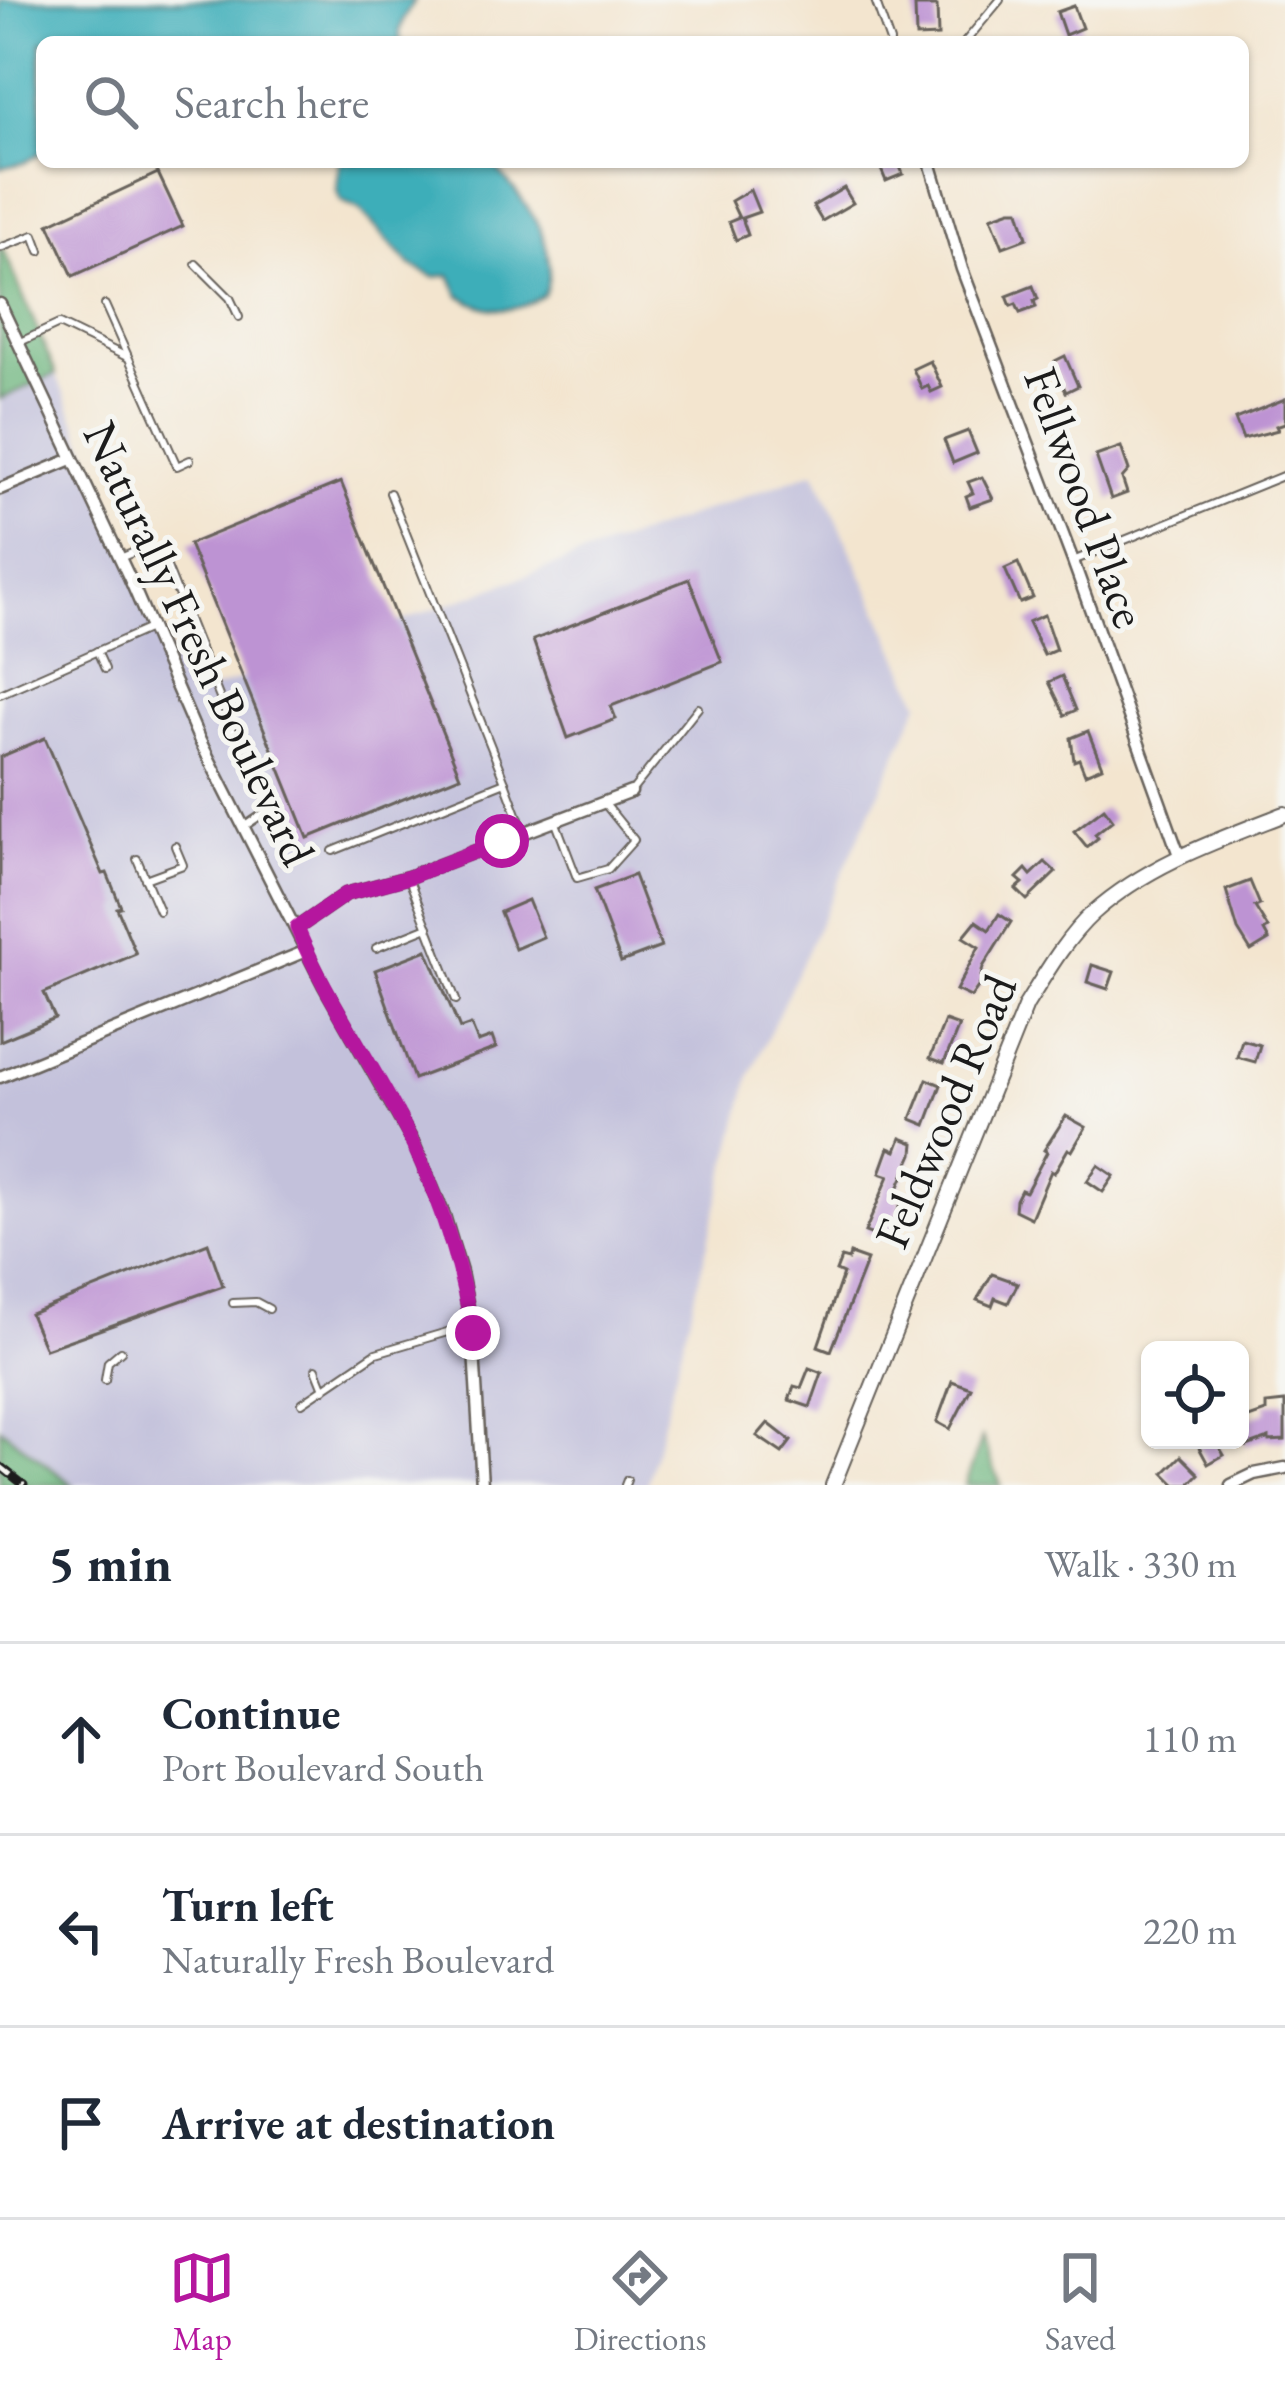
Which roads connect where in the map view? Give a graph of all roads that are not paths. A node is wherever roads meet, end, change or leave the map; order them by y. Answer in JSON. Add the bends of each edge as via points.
{"nodes":[{"id":1,"x":875,"y":0,"type":"edge"},
{"id":2,"x":1000,"y":0,"type":"edge"},
{"id":3,"x":888,"y":36,"type":"edge"},
{"id":4,"x":970,"y":36,"type":"edge"},
{"id":5,"x":932,"y":168,"type":"edge"},
{"id":6,"x":0,"y":248,"type":"edge"},
{"id":7,"x":40,"y":251,"type":"dead end"},
{"id":8,"x":196,"y":264,"type":"dead end"},
{"id":9,"x":0,"y":304,"type":"edge"},
{"id":10,"x":105,"y":305,"type":"dead end"},
{"id":11,"x":238,"y":317,"type":"dead end"},
{"id":12,"x":18,"y":343,"type":"junction"},
{"id":13,"x":127,"y":357,"type":"junction"},
{"id":14,"x":72,"y":459,"type":"junction"},
{"id":15,"x":190,"y":460,"type":"dead end"},
{"id":16,"x":1285,"y":475,"type":"edge"},
{"id":17,"x":0,"y":489,"type":"edge"},
{"id":18,"x":390,"y":494,"type":"dead end"},
{"id":19,"x":120,"y":558,"type":"junction"},
{"id":20,"x":1073,"y":561,"type":"junction"},
{"id":21,"x":150,"y":628,"type":"junction"},
{"id":22,"x":97,"y":651,"type":"junction"},
{"id":23,"x":105,"y":669,"type":"dead end"},
{"id":24,"x":0,"y":694,"type":"edge"},
{"id":25,"x":698,"y":708,"type":"dead end"},
{"id":26,"x":505,"y":782,"type":"junction"},
{"id":27,"x":631,"y":792,"type":"joint"},
{"id":28,"x":604,"y":804,"type":"junction"},
{"id":29,"x":1285,"y":814,"type":"edge"},
{"id":30,"x":556,"y":823,"type":"junction"},
{"id":31,"x":245,"y":826,"type":"junction"},
{"id":32,"x":524,"y":834,"type":"junction"},
{"id":33,"x":175,"y":845,"type":"dead end"},
{"id":34,"x":333,"y":851,"type":"dead end"},
{"id":35,"x":1179,"y":855,"type":"junction"},
{"id":36,"x":136,"y":859,"type":"dead end"},
{"id":37,"x":409,"y":877,"type":"junction"},
{"id":38,"x":146,"y":880,"type":"junction"},
{"id":39,"x":159,"y":910,"type":"dead end"},
{"id":40,"x":428,"y":927,"type":"junction"},
{"id":41,"x":297,"y":928,"type":"junction"},
{"id":42,"x":376,"y":948,"type":"dead end"},
{"id":43,"x":306,"y":951,"type":"junction"},
{"id":44,"x":456,"y":1000,"type":"dead end"},
{"id":45,"x":0,"y":1077,"type":"edge"},
{"id":46,"x":233,"y":1304,"type":"dead end"},
{"id":47,"x":268,"y":1309,"type":"dead end"},
{"id":48,"x":472,"y":1325,"type":"junction"},
{"id":49,"x":121,"y":1351,"type":"dead end"},
{"id":50,"x":316,"y":1369,"type":"dead end"},
{"id":51,"x":105,"y":1380,"type":"dead end"},
{"id":52,"x":325,"y":1389,"type":"junction"},
{"id":53,"x":302,"y":1402,"type":"dead end"},
{"id":54,"x":1285,"y":1468,"type":"edge"},
{"id":55,"x":482,"y":1485,"type":"edge"},
{"id":56,"x":832,"y":1485,"type":"edge"},
{"id":57,"x":1231,"y":1485,"type":"edge"}],
"edges":[{"from":1,"to":3,"type":"lane"},
{"from":2,"to":4,"type":"lane"},
{"from":5,"to":20,"type":"street","name":"Fellwood Place"},
{"from":6,"to":7,"type":"lane","via":[[34,235]]},
{"from":8,"to":11,"type":"lane"},
{"from":9,"to":12,"type":"street","name":"Naturally Fresh Boulevard"},
{"from":10,"to":13,"type":"lane"},
{"from":12,"to":13,"type":"lane","via":[[59,324]]},
{"from":12,"to":14,"type":"street","name":"Naturally Fresh Boulevard"},
{"from":13,"to":15,"type":"lane","via":[[177,466]]},
{"from":14,"to":17,"type":"street"},
{"from":14,"to":19,"type":"street","name":"Naturally Fresh Boulevard"},
{"from":16,"to":20,"type":"lane"},
{"from":18,"to":26,"type":"lane"},
{"from":19,"to":21,"type":"street","name":"Naturally Fresh Boulevard"},
{"from":19,"to":31,"type":"lane","via":[[144,548],[161,552],[268,804]]},
{"from":20,"to":35,"type":"street","name":"Fellwood Place"},
{"from":21,"to":22,"type":"lane"},
{"from":21,"to":31,"type":"street","name":"Naturally Fresh Boulevard"},
{"from":22,"to":23,"type":"lane"},
{"from":22,"to":24,"type":"lane"},
{"from":25,"to":27,"type":"lane"},
{"from":26,"to":32,"type":"lane"},
{"from":26,"to":34,"type":"lane"},
{"from":27,"to":28,"type":"street"},
{"from":28,"to":30,"type":"street"},
{"from":28,"to":30,"type":"lane","via":[[634,840],[608,869],[577,878]]},
{"from":29,"to":35,"type":"street","name":"Feldwood Road"},
{"from":30,"to":32,"type":"street"},
{"from":31,"to":41,"type":"street","name":"Naturally Fresh Boulevard"},
{"from":32,"to":37,"type":"street"},
{"from":33,"to":38,"type":"lane","via":[[183,865]]},
{"from":35,"to":56,"type":"street","name":"Feldwood Road","via":[[1090,916],[1026,1005]]},
{"from":36,"to":38,"type":"lane"},
{"from":37,"to":40,"type":"lane"},
{"from":37,"to":41,"type":"street","via":[[346,894]]},
{"from":38,"to":39,"type":"lane"},
{"from":40,"to":42,"type":"lane"},
{"from":40,"to":44,"type":"lane"},
{"from":41,"to":43,"type":"street","name":"Naturally Fresh Boulevard"},
{"from":43,"to":45,"type":"street"},
{"from":43,"to":48,"type":"street","name":"Naturally Fresh Boulevard","via":[[413,1144],[444,1215]]},
{"from":46,"to":47,"type":"lane"},
{"from":48,"to":52,"type":"lane","via":[[376,1353]]},
{"from":48,"to":55,"type":"street","name":"Naturally Fresh Boulevard"},
{"from":49,"to":51,"type":"lane","via":[[108,1362]]},
{"from":50,"to":52,"type":"lane"},
{"from":52,"to":53,"type":"lane"},
{"from":54,"to":57,"type":"street"}]}
